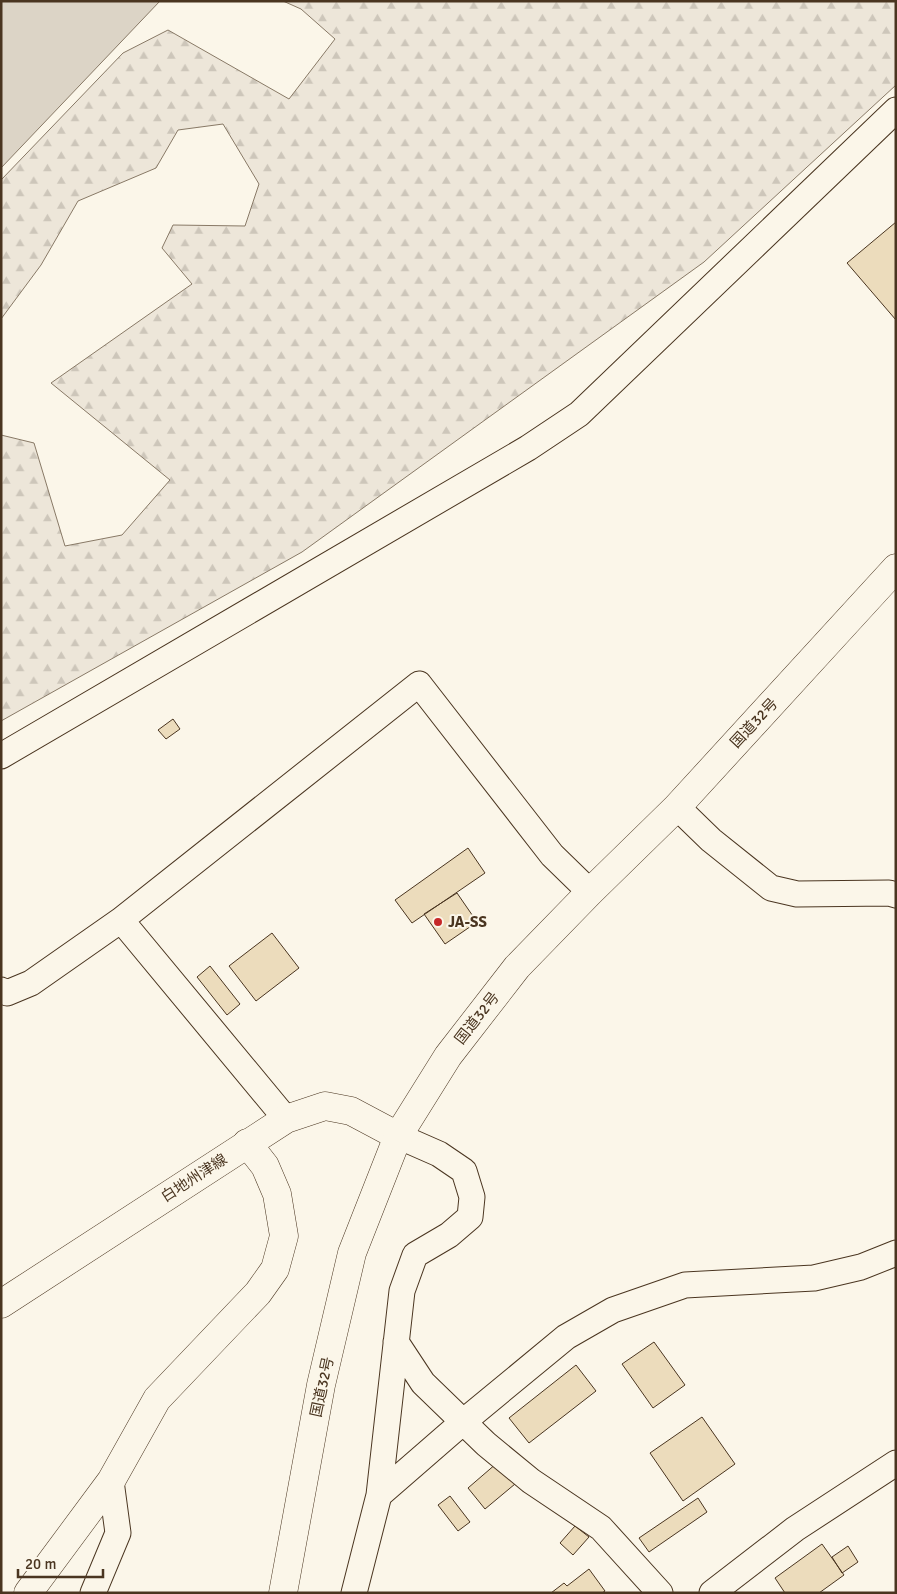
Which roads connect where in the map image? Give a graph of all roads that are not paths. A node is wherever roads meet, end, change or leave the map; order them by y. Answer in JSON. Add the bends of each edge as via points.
{"nodes":[{"id":1,"x":896,"y":110,"type":"edge"},
{"id":2,"x":896,"y":568,"type":"edge"},
{"id":3,"x":1,"y":756,"type":"edge"},
{"id":4,"x":677,"y":807,"type":"junction"},
{"id":5,"x":590,"y":892,"type":"junction"},
{"id":6,"x":896,"y":895,"type":"edge"},
{"id":7,"x":121,"y":920,"type":"junction"},
{"id":8,"x":1,"y":990,"type":"edge"},
{"id":9,"x":286,"y":1119,"type":"junction"},
{"id":10,"x":398,"y":1136,"type":"junction"},
{"id":11,"x":248,"y":1143,"type":"junction"},
{"id":12,"x":896,"y":1253,"type":"edge"},
{"id":13,"x":1,"y":1304,"type":"edge"},
{"id":14,"x":396,"y":1342,"type":"junction"},
{"id":15,"x":463,"y":1422,"type":"junction"},
{"id":16,"x":896,"y":1463,"type":"edge"},
{"id":17,"x":111,"y":1481,"type":"junction"},
{"id":18,"x":379,"y":1495,"type":"junction"},
{"id":19,"x":28,"y":1593,"type":"edge"},
{"id":20,"x":93,"y":1593,"type":"edge"},
{"id":21,"x":283,"y":1593,"type":"edge"},
{"id":22,"x":354,"y":1593,"type":"edge"},
{"id":23,"x":660,"y":1593,"type":"edge"},
{"id":24,"x":712,"y":1593,"type":"edge"}],
"edges":[{"from":1,"to":3,"type":"street","via":[[579,414],[528,448]]},
{"from":2,"to":4,"type":"main road","name":"国道32号"},
{"from":4,"to":5,"type":"main road","name":"国道32号"},
{"from":4,"to":6,"type":"street","via":[[711,840],[770,888],[798,894]]},
{"from":5,"to":7,"type":"street","via":[[552,855],[419,684]]},
{"from":5,"to":10,"type":"main road","name":"国道32号","via":[[517,967],[448,1056]]},
{"from":7,"to":8,"type":"street","via":[[31,984],[7,993]]},
{"from":7,"to":9,"type":"street"},
{"from":9,"to":10,"type":"main road","name":"白地州津線","via":[[326,1106],[351,1111]]},
{"from":9,"to":11,"type":"main road","name":"白地州津線"},
{"from":10,"to":14,"type":"street","via":[[439,1154],[464,1171],[472,1197],[470,1217],[449,1235],[414,1255],[402,1291]]},
{"from":10,"to":21,"type":"main road","name":"国道32号","via":[[352,1253],[321,1385]]},
{"from":11,"to":13,"type":"main road","name":"白地州津線"},
{"from":11,"to":17,"type":"main road","via":[[265,1166],[277,1194],[284,1236],[275,1269],[258,1293],[157,1399]]},
{"from":12,"to":15,"type":"street","via":[[861,1267],[814,1278],[685,1286],[613,1310],[566,1337]]},
{"from":14,"to":15,"type":"street","via":[[422,1383]]},
{"from":14,"to":18,"type":"street"},
{"from":15,"to":18,"type":"street"},
{"from":15,"to":23,"type":"street","via":[[531,1481],[601,1528]]},
{"from":16,"to":24,"type":"street","via":[[795,1530]]},
{"from":17,"to":19,"type":"main road"},
{"from":17,"to":20,"type":"street","via":[[118,1533]]},
{"from":18,"to":22,"type":"street"}]}
